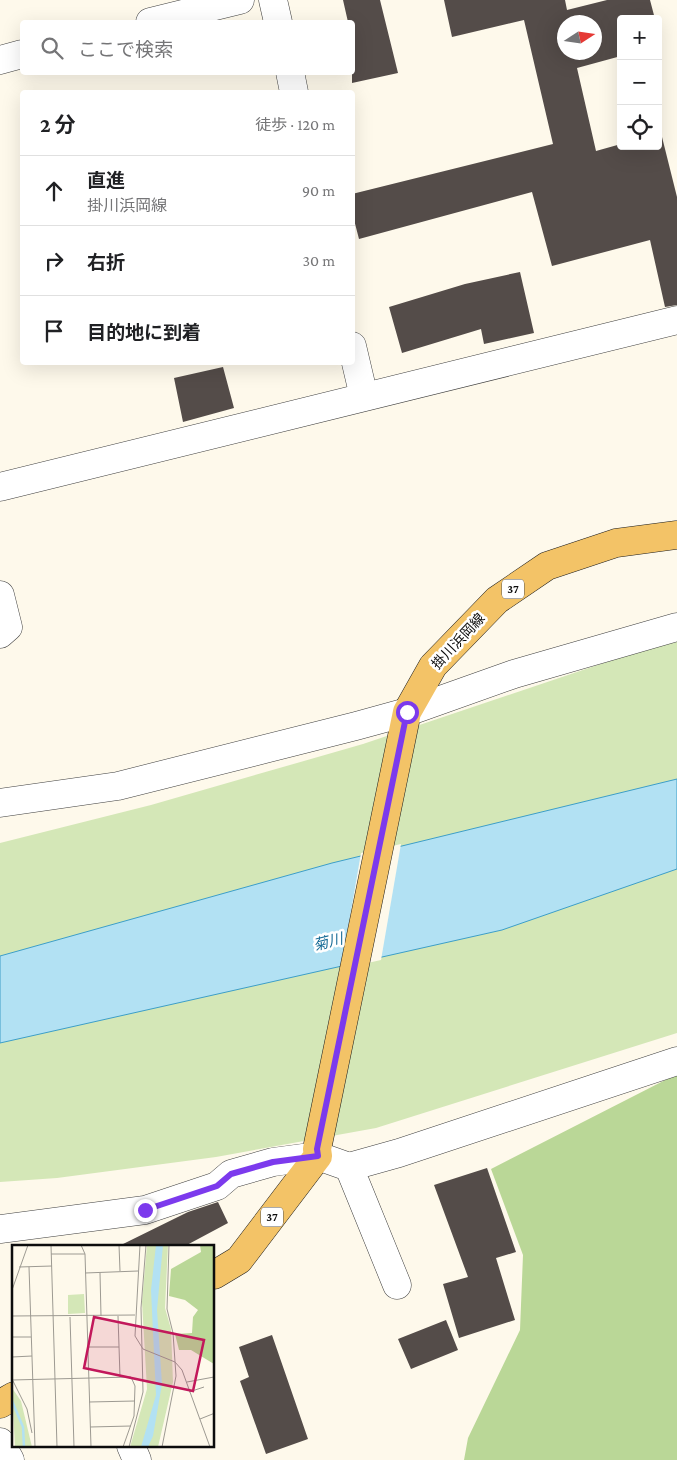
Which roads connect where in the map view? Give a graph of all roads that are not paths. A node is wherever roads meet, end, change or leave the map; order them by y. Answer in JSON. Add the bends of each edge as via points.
{"nodes":[{"id":1,"x":240,"y":0,"type":"edge"},
{"id":2,"x":273,"y":0,"type":"edge"},
{"id":3,"x":158,"y":20,"type":"edge"},
{"id":4,"x":278,"y":20,"type":"edge"},
{"id":5,"x":20,"y":55,"type":"edge"},
{"id":6,"x":0,"y":60,"type":"edge"},
{"id":7,"x":291,"y":75,"type":"edge"},
{"id":8,"x":294,"y":90,"type":"edge"},
{"id":9,"x":677,"y":320,"type":"edge"},
{"id":10,"x":355,"y":359,"type":"edge"},
{"id":11,"x":364,"y":397,"type":"junction"},
{"id":12,"x":0,"y":487,"type":"edge"},
{"id":13,"x":677,"y":535,"type":"edge"},
{"id":14,"x":0,"y":595,"type":"edge"},
{"id":15,"x":677,"y":626,"type":"edge"},
{"id":16,"x":0,"y":634,"type":"edge"},
{"id":17,"x":406,"y":718,"type":"junction"},
{"id":18,"x":0,"y":803,"type":"edge"},
{"id":19,"x":677,"y":1061,"type":"edge"},
{"id":20,"x":318,"y":1153,"type":"junction"},
{"id":21,"x":349,"y":1167,"type":"junction"},
{"id":22,"x":0,"y":1229,"type":"edge"},
{"id":23,"x":215,"y":1274,"type":"edge"},
{"id":24,"x":397,"y":1285,"type":"dead end"},
{"id":25,"x":12,"y":1397,"type":"edge"},
{"id":26,"x":0,"y":1404,"type":"edge"},
{"id":27,"x":0,"y":1442,"type":"edge"},
{"id":28,"x":132,"y":1448,"type":"edge"},
{"id":29,"x":10,"y":1460,"type":"edge"},
{"id":30,"x":137,"y":1460,"type":"edge"}],
"edges":[{"from":1,"to":3,"type":"street"},
{"from":2,"to":4,"type":"street"},
{"from":5,"to":6,"type":"street"},
{"from":7,"to":8,"type":"street"},
{"from":9,"to":11,"type":"street"},
{"from":10,"to":11,"type":"street"},
{"from":11,"to":12,"type":"street"},
{"from":13,"to":17,"type":"main road","name":"掛川浜岡線","number":"37","via":[[616,543],[547,566],[497,600],[433,666]]},
{"from":14,"to":16,"type":"street","via":[[8,627]]},
{"from":15,"to":17,"type":"street","via":[[514,674]]},
{"from":17,"to":18,"type":"street","via":[[118,786]]},
{"from":17,"to":20,"type":"main road","name":"掛川浜岡線","number":"37"},
{"from":19,"to":21,"type":"street"},
{"from":20,"to":21,"type":"street"},
{"from":20,"to":22,"type":"street","via":[[231,1174],[217,1186],[145,1210]]},
{"from":20,"to":23,"type":"main road","name":"掛川浜岡線","number":"37","via":[[239,1260]]},
{"from":21,"to":24,"type":"street"},
{"from":25,"to":26,"type":"main road"},
{"from":27,"to":29,"type":"street"},
{"from":28,"to":30,"type":"street"}]}
